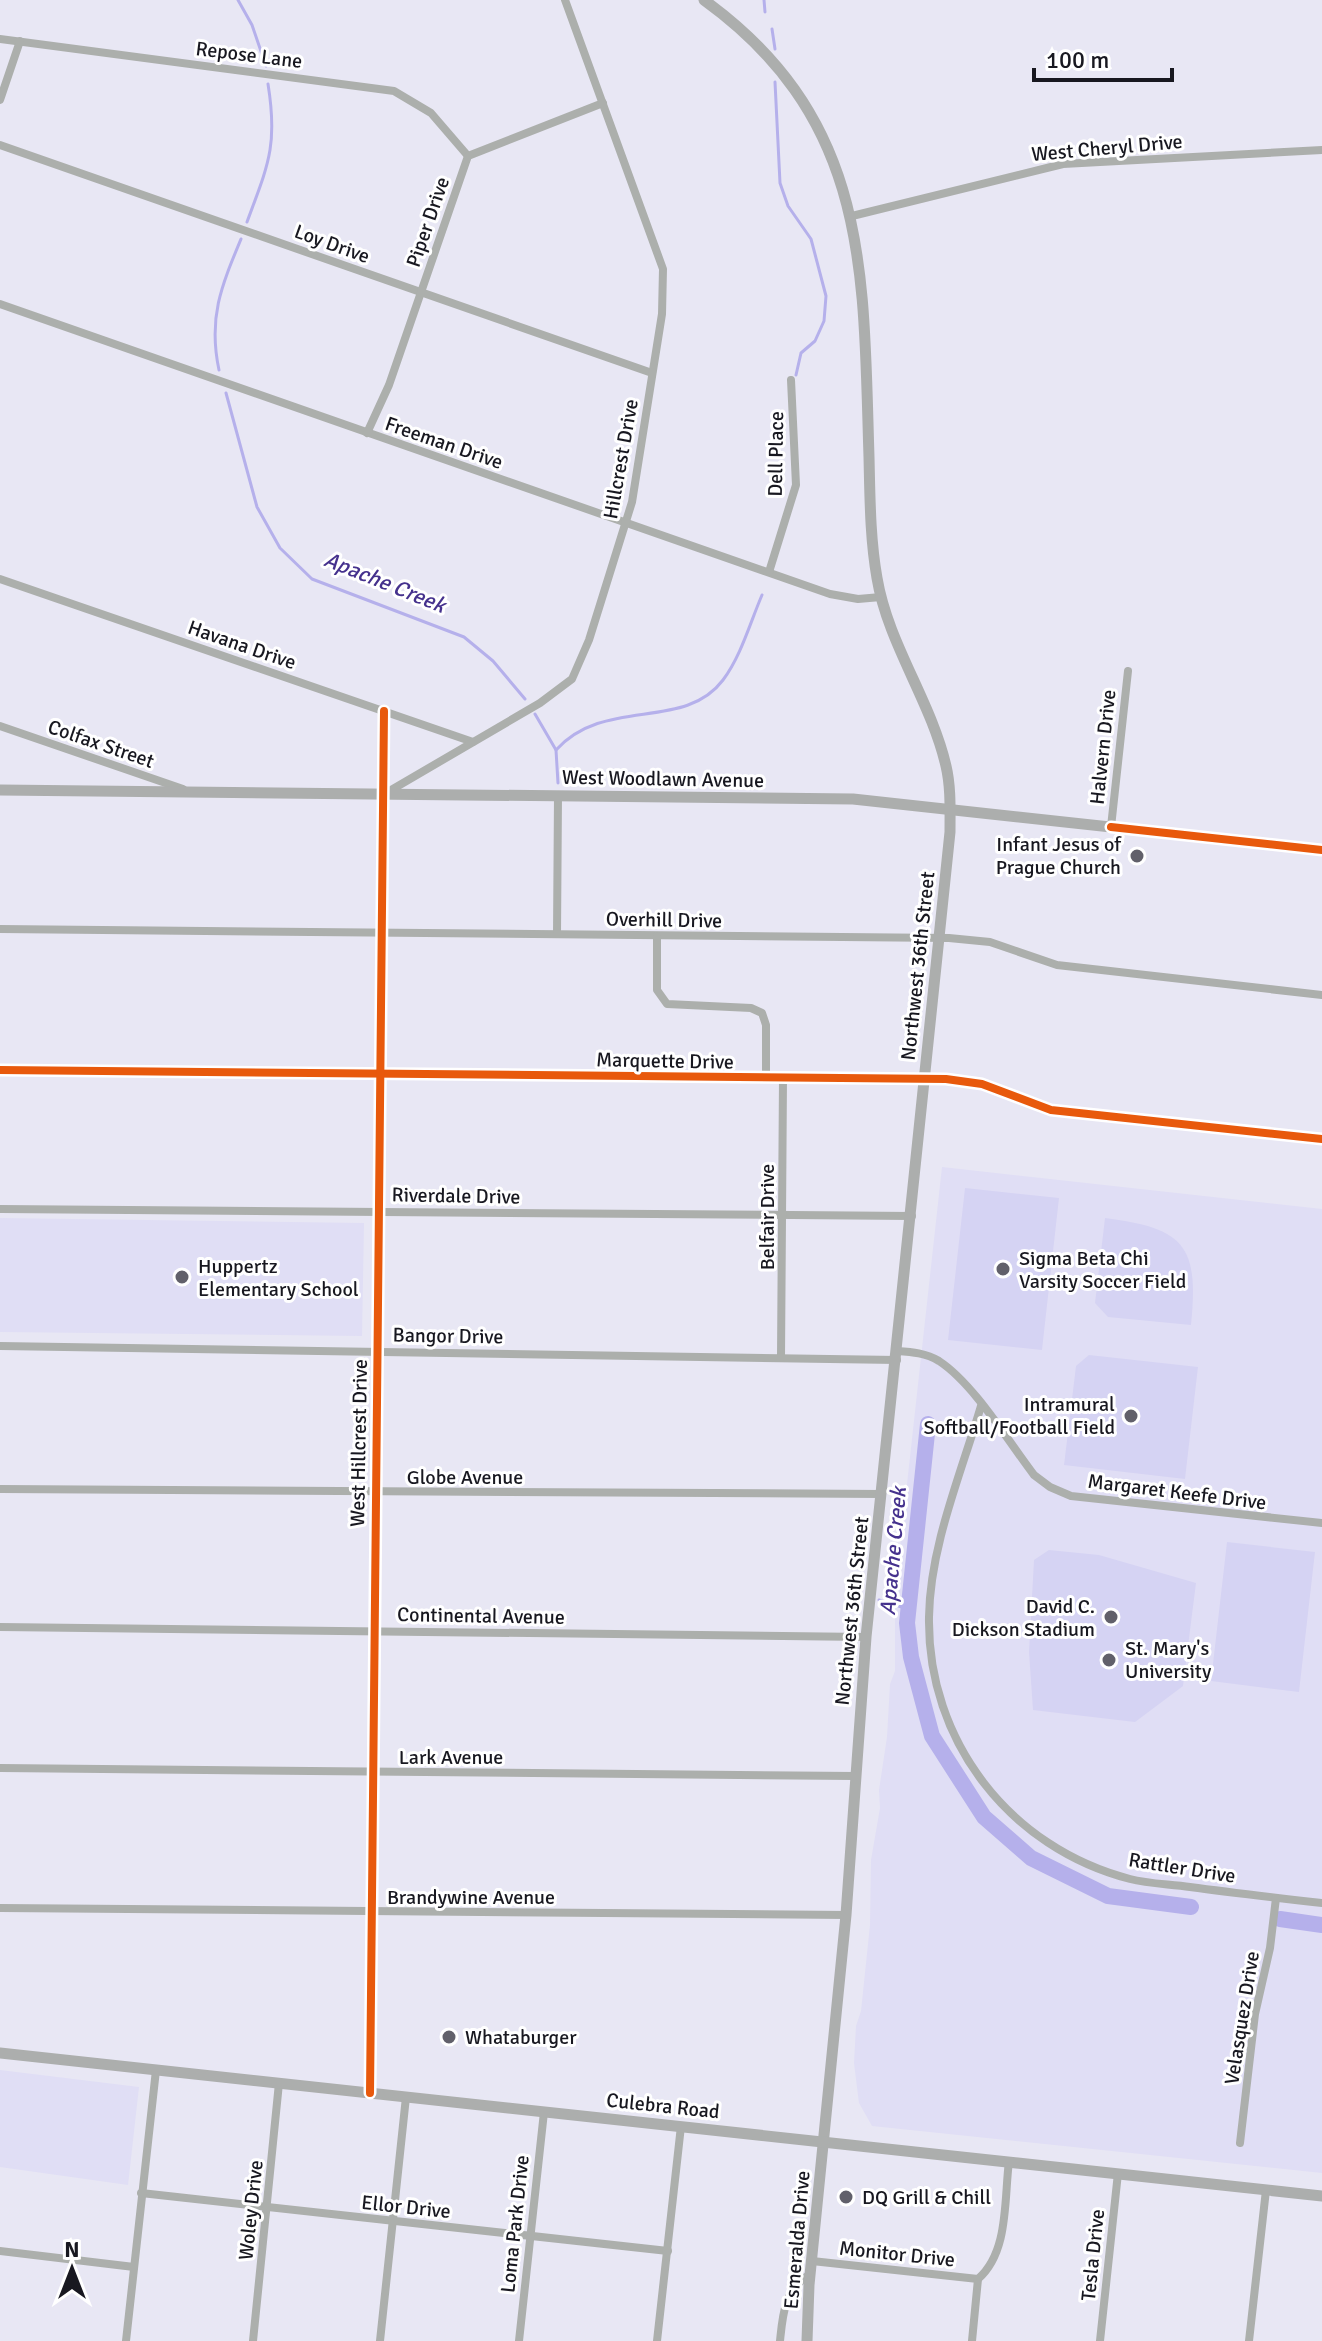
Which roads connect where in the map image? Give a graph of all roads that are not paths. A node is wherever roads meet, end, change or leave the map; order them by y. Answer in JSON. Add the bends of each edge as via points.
{"nodes":[{"id":1,"x":565,"y":0,"type":"edge"},
{"id":2,"x":704,"y":0,"type":"edge"},
{"id":3,"x":0,"y":39,"type":"edge"},
{"id":4,"x":20,"y":41,"type":"junction"},
{"id":5,"x":0,"y":100,"type":"edge"},
{"id":6,"x":603,"y":103,"type":"junction"},
{"id":7,"x":0,"y":145,"type":"edge"},
{"id":8,"x":1322,"y":150,"type":"edge"},
{"id":9,"x":468,"y":156,"type":"junction"},
{"id":10,"x":852,"y":216,"type":"junction"},
{"id":11,"x":420,"y":293,"type":"junction"},
{"id":12,"x":0,"y":304,"type":"edge"},
{"id":13,"x":652,"y":373,"type":"junction"},
{"id":14,"x":791,"y":380,"type":"dead end"},
{"id":15,"x":367,"y":433,"type":"junction"},
{"id":16,"x":626,"y":524,"type":"junction"},
{"id":17,"x":769,"y":572,"type":"junction"},
{"id":18,"x":0,"y":579,"type":"edge"},
{"id":19,"x":881,"y":597,"type":"junction"},
{"id":20,"x":1128,"y":671,"type":"dead end"},
{"id":21,"x":384,"y":711,"type":"junction"},
{"id":22,"x":0,"y":726,"type":"edge"},
{"id":23,"x":473,"y":742,"type":"junction"},
{"id":24,"x":0,"y":790,"type":"edge"},
{"id":25,"x":191,"y":792,"type":"junction"},
{"id":26,"x":384,"y":794,"type":"junction"},
{"id":27,"x":558,"y":796,"type":"junction"},
{"id":28,"x":950,"y":809,"type":"junction"},
{"id":29,"x":1111,"y":827,"type":"junction"},
{"id":30,"x":1322,"y":850,"type":"edge"},
{"id":31,"x":0,"y":929,"type":"edge"},
{"id":32,"x":381,"y":933,"type":"junction"},
{"id":33,"x":557,"y":934,"type":"junction"},
{"id":34,"x":657,"y":936,"type":"junction"},
{"id":35,"x":939,"y":938,"type":"junction"},
{"id":36,"x":1322,"y":995,"type":"edge"},
{"id":37,"x":0,"y":1070,"type":"edge"},
{"id":38,"x":381,"y":1073,"type":"junction"},
{"id":39,"x":766,"y":1078,"type":"junction"},
{"id":40,"x":783,"y":1078,"type":"junction"},
{"id":41,"x":924,"y":1078,"type":"junction"},
{"id":42,"x":1322,"y":1139,"type":"edge"},
{"id":43,"x":0,"y":1209,"type":"edge"},
{"id":44,"x":378,"y":1211,"type":"junction"},
{"id":45,"x":912,"y":1216,"type":"junction"},
{"id":46,"x":783,"y":1217,"type":"junction"},
{"id":47,"x":0,"y":1346,"type":"edge"},
{"id":48,"x":376,"y":1351,"type":"junction"},
{"id":49,"x":897,"y":1355,"type":"junction"},
{"id":50,"x":781,"y":1357,"type":"junction"},
{"id":51,"x":981,"y":1406,"type":"junction"},
{"id":52,"x":0,"y":1489,"type":"edge"},
{"id":53,"x":375,"y":1493,"type":"junction"},
{"id":54,"x":882,"y":1494,"type":"junction"},
{"id":55,"x":1322,"y":1523,"type":"edge"},
{"id":56,"x":0,"y":1627,"type":"edge"},
{"id":57,"x":373,"y":1631,"type":"junction"},
{"id":58,"x":866,"y":1637,"type":"junction"},
{"id":59,"x":0,"y":1768,"type":"edge"},
{"id":60,"x":372,"y":1772,"type":"junction"},
{"id":61,"x":855,"y":1776,"type":"junction"},
{"id":62,"x":1276,"y":1898,"type":"junction"},
{"id":63,"x":1322,"y":1903,"type":"edge"},
{"id":64,"x":0,"y":1908,"type":"edge"},
{"id":65,"x":372,"y":1912,"type":"junction"},
{"id":66,"x":846,"y":1915,"type":"junction"},
{"id":67,"x":0,"y":2053,"type":"edge"},
{"id":68,"x":156,"y":2070,"type":"junction"},
{"id":69,"x":279,"y":2083,"type":"junction"},
{"id":70,"x":370,"y":2093,"type":"junction"},
{"id":71,"x":406,"y":2097,"type":"junction"},
{"id":72,"x":544,"y":2112,"type":"junction"},
{"id":73,"x":681,"y":2126,"type":"junction"},
{"id":74,"x":823,"y":2141,"type":"junction"},
{"id":75,"x":1240,"y":2143,"type":"dead end"},
{"id":76,"x":1009,"y":2161,"type":"junction"},
{"id":77,"x":1118,"y":2173,"type":"junction"},
{"id":78,"x":1266,"y":2190,"type":"junction"},
{"id":79,"x":141,"y":2193,"type":"junction"},
{"id":80,"x":1322,"y":2196,"type":"edge"},
{"id":81,"x":267,"y":2207,"type":"junction"},
{"id":82,"x":393,"y":2221,"type":"junction"},
{"id":83,"x":529,"y":2236,"type":"junction"},
{"id":84,"x":0,"y":2251,"type":"edge"},
{"id":85,"x":668,"y":2251,"type":"junction"},
{"id":86,"x":812,"y":2261,"type":"junction"},
{"id":87,"x":134,"y":2267,"type":"junction"},
{"id":88,"x":810,"y":2274,"type":"junction"},
{"id":89,"x":978,"y":2279,"type":"junction"},
{"id":90,"x":126,"y":2341,"type":"edge"},
{"id":91,"x":253,"y":2341,"type":"edge"},
{"id":92,"x":380,"y":2341,"type":"edge"},
{"id":93,"x":519,"y":2341,"type":"edge"},
{"id":94,"x":657,"y":2341,"type":"edge"},
{"id":95,"x":780,"y":2341,"type":"edge"},
{"id":96,"x":807,"y":2341,"type":"edge"},
{"id":97,"x":972,"y":2341,"type":"edge"},
{"id":98,"x":1100,"y":2341,"type":"edge"},
{"id":99,"x":1249,"y":2341,"type":"edge"}],
"edges":[{"from":1,"to":6,"type":"street","name":"Hillcrest Drive"},
{"from":2,"to":10,"type":"main road","name":"Northwest 36th Street","via":[[755,43],[807,111],[837,169]]},
{"from":3,"to":4,"type":"street","name":"Repose Lane"},
{"from":4,"to":5,"type":"street"},
{"from":4,"to":9,"type":"street","name":"Repose Lane","via":[[394,91],[431,113]]},
{"from":6,"to":9,"type":"street","name":"Piper Drive"},
{"from":6,"to":13,"type":"street","name":"Hillcrest Drive","via":[[663,269]]},
{"from":7,"to":11,"type":"street","name":"Loy Drive"},
{"from":8,"to":10,"type":"street","name":"West Cheryl Drive","via":[[1063,164]]},
{"from":9,"to":11,"type":"street","name":"Piper Drive"},
{"from":10,"to":19,"type":"main road","name":"Northwest 36th Street","via":[[862,275],[871,534]]},
{"from":11,"to":13,"type":"street","name":"Loy Drive"},
{"from":11,"to":15,"type":"street","name":"Piper Drive"},
{"from":12,"to":15,"type":"street","name":"Freeman Drive"},
{"from":13,"to":16,"type":"street","name":"Hillcrest Drive"},
{"from":14,"to":17,"type":"street","name":"Dell Place","via":[[796,485]]},
{"from":15,"to":16,"type":"street","name":"Freeman Drive"},
{"from":16,"to":17,"type":"street","name":"Freeman Drive"},
{"from":16,"to":23,"type":"street","name":"Hillcrest Drive","via":[[572,679]]},
{"from":17,"to":19,"type":"street","name":"Freeman Drive","via":[[830,594]]},
{"from":18,"to":21,"type":"street","name":"Havana Drive"},
{"from":19,"to":28,"type":"main road","name":"Northwest 36th Street","via":[[943,754]]},
{"from":20,"to":29,"type":"street","name":"Halvern Drive"},
{"from":21,"to":23,"type":"street","name":"Havana Drive"},
{"from":21,"to":26,"type":"street"},
{"from":22,"to":25,"type":"street","name":"Colfax Street"},
{"from":23,"to":26,"type":"street","name":"Hillcrest Drive"},
{"from":24,"to":25,"type":"main road","name":"West Woodlawn Avenue"},
{"from":25,"to":26,"type":"main road","name":"West Woodlawn Avenue"},
{"from":26,"to":27,"type":"main road","name":"West Woodlawn Avenue"},
{"from":26,"to":32,"type":"street","name":"West Hillcrest Drive"},
{"from":27,"to":28,"type":"main road","name":"West Woodlawn Avenue","via":[[853,799]]},
{"from":27,"to":33,"type":"street"},
{"from":28,"to":29,"type":"main road","name":"West Woodlawn Avenue"},
{"from":28,"to":35,"type":"main road","name":"Northwest 36th Street"},
{"from":29,"to":30,"type":"main road","name":"West Woodlawn Avenue"},
{"from":31,"to":32,"type":"street","name":"Overhill Drive"},
{"from":32,"to":33,"type":"street","name":"Overhill Drive"},
{"from":32,"to":38,"type":"street","name":"West Hillcrest Drive"},
{"from":33,"to":34,"type":"street","name":"Overhill Drive"},
{"from":34,"to":35,"type":"street","name":"Overhill Drive"},
{"from":34,"to":39,"type":"street","via":[[657,990],[667,1004],[762,1013]]},
{"from":35,"to":36,"type":"street","name":"Overhill Drive","via":[[990,942],[1057,965]]},
{"from":35,"to":41,"type":"main road","name":"Northwest 36th Street"},
{"from":37,"to":38,"type":"street","name":"Marquette Drive"},
{"from":38,"to":39,"type":"street","name":"Marquette Drive"},
{"from":38,"to":44,"type":"street","name":"West Hillcrest Drive"},
{"from":39,"to":40,"type":"street","name":"Marquette Drive"},
{"from":40,"to":41,"type":"street","name":"Marquette Drive"},
{"from":40,"to":46,"type":"street","name":"Belfair Drive"},
{"from":41,"to":42,"type":"street","name":"Marquette Drive","via":[[982,1084],[1051,1110]]},
{"from":41,"to":45,"type":"main road","name":"Northwest 36th Street"},
{"from":43,"to":44,"type":"street","name":"Riverdale Drive"},
{"from":44,"to":46,"type":"street","name":"Riverdale Drive"},
{"from":44,"to":48,"type":"street","name":"West Hillcrest Drive"},
{"from":45,"to":46,"type":"street","name":"Riverdale Drive"},
{"from":45,"to":49,"type":"main road","name":"Northwest 36th Street"},
{"from":46,"to":50,"type":"street","name":"Belfair Drive"},
{"from":47,"to":48,"type":"street","name":"Bangor Drive"},
{"from":48,"to":50,"type":"street","name":"Bangor Drive"},
{"from":48,"to":53,"type":"street","name":"West Hillcrest Drive"},
{"from":49,"to":50,"type":"street","name":"Bangor Drive"},
{"from":49,"to":51,"type":"street","name":"Margaret Keefe Drive","via":[[920,1353],[938,1361]]},
{"from":49,"to":54,"type":"main road","name":"Northwest 36th Street"},
{"from":51,"to":55,"type":"street","name":"Margaret Keefe Drive","via":[[1034,1475],[1071,1496]]},
{"from":51,"to":62,"type":"street","name":"Rattler Drive","via":[[935,1560],[929,1616],[941,1704],[975,1774],[1026,1829],[1088,1864],[1131,1879]]},
{"from":52,"to":53,"type":"street","name":"Globe Avenue"},
{"from":53,"to":54,"type":"street","name":"Globe Avenue"},
{"from":53,"to":57,"type":"street","name":"West Hillcrest Drive"},
{"from":54,"to":58,"type":"main road","name":"Northwest 36th Street"},
{"from":56,"to":57,"type":"street","name":"Continental Avenue"},
{"from":57,"to":58,"type":"street","name":"Continental Avenue"},
{"from":57,"to":60,"type":"street","name":"West Hillcrest Drive"},
{"from":58,"to":61,"type":"main road","name":"Northwest 36th Street"},
{"from":59,"to":60,"type":"street","name":"Lark Avenue"},
{"from":60,"to":61,"type":"street","name":"Lark Avenue"},
{"from":60,"to":65,"type":"street","name":"West Hillcrest Drive"},
{"from":61,"to":66,"type":"main road","name":"Northwest 36th Street"},
{"from":62,"to":63,"type":"street","name":"Rattler Drive"},
{"from":62,"to":75,"type":"street","name":"Velasquez Drive"},
{"from":64,"to":65,"type":"street","name":"Brandywine Avenue"},
{"from":65,"to":66,"type":"street","name":"Brandywine Avenue"},
{"from":65,"to":70,"type":"street","name":"West Hillcrest Drive"},
{"from":66,"to":74,"type":"main road","name":"Northwest 36th Street"},
{"from":67,"to":68,"type":"main road","name":"Culebra Road"},
{"from":68,"to":69,"type":"main road","name":"Culebra Road"},
{"from":68,"to":79,"type":"street"},
{"from":69,"to":70,"type":"main road","name":"Culebra Road"},
{"from":69,"to":81,"type":"street","name":"Woley Drive"},
{"from":70,"to":71,"type":"main road","name":"Culebra Road"},
{"from":71,"to":72,"type":"main road","name":"Culebra Road"},
{"from":71,"to":82,"type":"street"},
{"from":72,"to":73,"type":"main road","name":"Culebra Road"},
{"from":72,"to":83,"type":"street","name":"Loma Park Drive"},
{"from":73,"to":74,"type":"main road","name":"Culebra Road"},
{"from":73,"to":85,"type":"street"},
{"from":74,"to":76,"type":"main road","name":"Culebra Road"},
{"from":74,"to":86,"type":"main road","name":"Esmeralda Drive"},
{"from":76,"to":77,"type":"main road","name":"Culebra Road"},
{"from":76,"to":89,"type":"street","via":[[999,2250],[993,2266]]},
{"from":77,"to":78,"type":"main road","name":"Culebra Road"},
{"from":77,"to":98,"type":"street","name":"Tesla Drive"},
{"from":78,"to":80,"type":"main road","name":"Culebra Road"},
{"from":78,"to":99,"type":"street"},
{"from":79,"to":81,"type":"street","name":"Ellor Drive"},
{"from":79,"to":87,"type":"street"},
{"from":81,"to":82,"type":"street","name":"Ellor Drive"},
{"from":81,"to":91,"type":"street","name":"Woley Drive"},
{"from":82,"to":83,"type":"street","name":"Ellor Drive"},
{"from":82,"to":92,"type":"street"},
{"from":83,"to":85,"type":"street","name":"Ellor Drive"},
{"from":83,"to":93,"type":"street","name":"Loma Park Drive"},
{"from":84,"to":87,"type":"street"},
{"from":85,"to":94,"type":"street"},
{"from":86,"to":88,"type":"main road","name":"Esmeralda Drive"},
{"from":86,"to":89,"type":"street","name":"Monitor Drive"},
{"from":87,"to":90,"type":"street"},
{"from":88,"to":95,"type":"street","via":[[787,2295]]},
{"from":88,"to":96,"type":"main road","name":"Esmeralda Drive"},
{"from":89,"to":97,"type":"street"}]}
